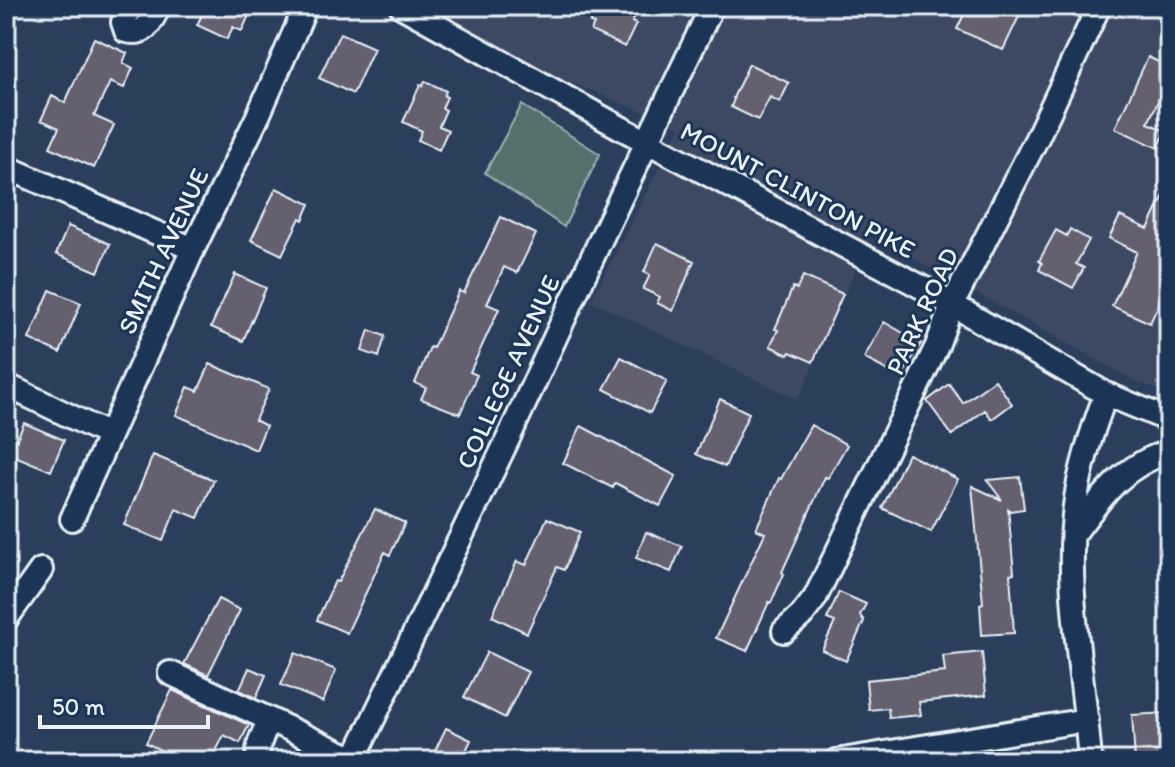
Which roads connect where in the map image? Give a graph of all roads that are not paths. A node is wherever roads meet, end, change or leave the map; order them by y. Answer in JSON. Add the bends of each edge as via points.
{"nodes":[{"id":1,"x":131,"y":6,"type":"edge"},
{"id":2,"x":159,"y":6,"type":"edge"},
{"id":3,"x":306,"y":6,"type":"edge"},
{"id":4,"x":401,"y":6,"type":"edge"},
{"id":5,"x":712,"y":6,"type":"edge"},
{"id":6,"x":1099,"y":6,"type":"edge"},
{"id":7,"x":647,"y":141,"type":"junction"},
{"id":8,"x":6,"y":167,"type":"edge"},
{"id":9,"x":193,"y":249,"type":"junction"},
{"id":10,"x":952,"y":305,"type":"junction"},
{"id":11,"x":6,"y":385,"type":"edge"},
{"id":12,"x":1106,"y":394,"type":"junction"},
{"id":13,"x":1169,"y":420,"type":"edge"},
{"id":14,"x":109,"y":435,"type":"junction"},
{"id":15,"x":1169,"y":452,"type":"edge"},
{"id":16,"x":72,"y":519,"type":"dead end"},
{"id":17,"x":1072,"y":536,"type":"junction"},
{"id":18,"x":41,"y":570,"type":"dead end"},
{"id":19,"x":6,"y":619,"type":"edge"},
{"id":20,"x":784,"y":631,"type":"dead end"},
{"id":21,"x":170,"y":673,"type":"dead end"},
{"id":22,"x":270,"y":720,"type":"junction"},
{"id":23,"x":1087,"y":720,"type":"junction"},
{"id":24,"x":354,"y":760,"type":"edge"},
{"id":25,"x":260,"y":761,"type":"edge"},
{"id":26,"x":836,"y":761,"type":"edge"},
{"id":27,"x":1090,"y":761,"type":"edge"}],
"edges":[{"from":1,"to":2,"type":"street","via":[[123,22],[126,31],[134,33],[144,31]]},
{"from":3,"to":9,"type":"street","name":"SMITH AVENUE"},
{"from":4,"to":7,"type":"street","name":"MOUNT CLINTON PIKE"},
{"from":5,"to":7,"type":"street","name":"COLLEGE AVENUE"},
{"from":6,"to":10,"type":"street","name":"PARK ROAD"},
{"from":7,"to":10,"type":"street","name":"MOUNT CLINTON PIKE"},
{"from":7,"to":24,"type":"street","name":"COLLEGE AVENUE"},
{"from":8,"to":9,"type":"street"},
{"from":9,"to":14,"type":"street","name":"SMITH AVENUE"},
{"from":10,"to":12,"type":"street","name":"MOUNT CLINTON PIKE"},
{"from":10,"to":20,"type":"street","name":"PARK ROAD","via":[[815,598]]},
{"from":11,"to":14,"type":"street"},
{"from":12,"to":13,"type":"street","name":"MOUNT CLINTON PIKE"},
{"from":12,"to":17,"type":"street","via":[[1083,460]]},
{"from":14,"to":16,"type":"street","name":"SMITH AVENUE"},
{"from":15,"to":17,"type":"street","via":[[1145,460],[1107,489]]},
{"from":17,"to":23,"type":"street","via":[[1072,596]]},
{"from":18,"to":19,"type":"street"},
{"from":21,"to":22,"type":"street"},
{"from":22,"to":24,"type":"street"},
{"from":22,"to":25,"type":"street","via":[[258,745]]},
{"from":23,"to":26,"type":"street"},
{"from":23,"to":27,"type":"street"}]}
